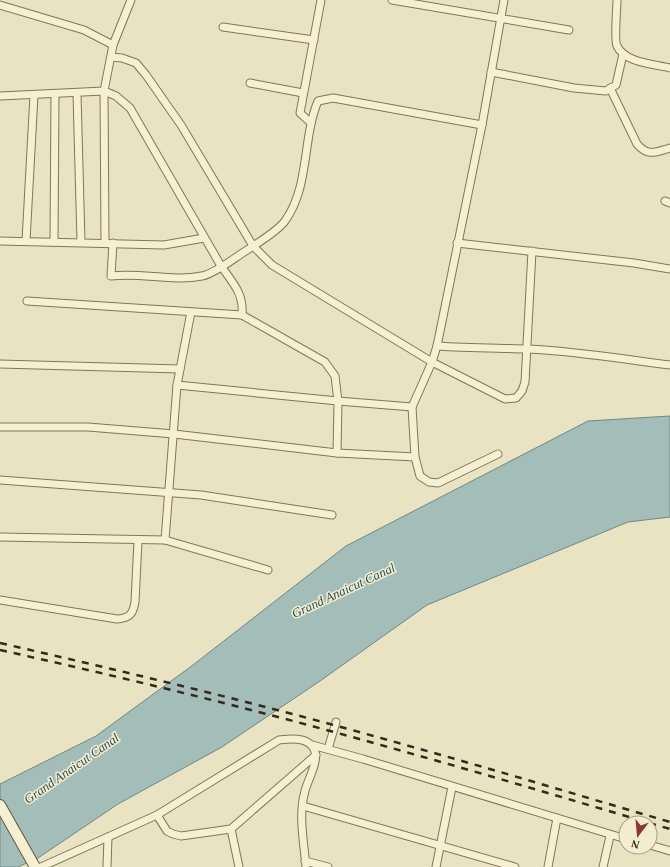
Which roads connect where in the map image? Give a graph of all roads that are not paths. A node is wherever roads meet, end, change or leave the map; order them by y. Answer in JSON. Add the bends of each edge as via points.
{"nodes":[{"id":1,"x":131,"y":0,"type":"edge"},
{"id":2,"x":321,"y":0,"type":"edge"},
{"id":3,"x":392,"y":0,"type":"edge"},
{"id":4,"x":504,"y":0,"type":"edge"},
{"id":5,"x":617,"y":0,"type":"edge"},
{"id":6,"x":0,"y":5,"type":"edge"},
{"id":7,"x":501,"y":18,"type":"junction"},
{"id":8,"x":223,"y":27,"type":"dead end"},
{"id":9,"x":569,"y":30,"type":"dead end"},
{"id":10,"x":314,"y":40,"type":"junction"},
{"id":11,"x":113,"y":45,"type":"junction"},
{"id":12,"x":623,"y":54,"type":"junction"},
{"id":13,"x":111,"y":57,"type":"junction"},
{"id":14,"x":670,"y":68,"type":"edge"},
{"id":15,"x":491,"y":72,"type":"junction"},
{"id":16,"x":250,"y":83,"type":"dead end"},
{"id":17,"x":610,"y":88,"type":"junction"},
{"id":18,"x":104,"y":91,"type":"junction"},
{"id":19,"x":304,"y":93,"type":"junction"},
{"id":20,"x":34,"y":94,"type":"junction"},
{"id":21,"x":54,"y":94,"type":"junction"},
{"id":22,"x":77,"y":94,"type":"junction"},
{"id":23,"x":0,"y":96,"type":"edge"},
{"id":24,"x":311,"y":123,"type":"junction"},
{"id":25,"x":482,"y":125,"type":"junction"},
{"id":26,"x":670,"y":148,"type":"edge"},
{"id":27,"x":204,"y":238,"type":"junction"},
{"id":28,"x":0,"y":240,"type":"edge"},
{"id":29,"x":26,"y":241,"type":"junction"},
{"id":30,"x":54,"y":242,"type":"junction"},
{"id":31,"x":81,"y":242,"type":"junction"},
{"id":32,"x":109,"y":243,"type":"junction"},
{"id":33,"x":457,"y":243,"type":"junction"},
{"id":34,"x":253,"y":246,"type":"junction"},
{"id":35,"x":532,"y":251,"type":"junction"},
{"id":36,"x":221,"y":266,"type":"junction"},
{"id":37,"x":670,"y":269,"type":"edge"},
{"id":38,"x":27,"y":301,"type":"dead end"},
{"id":39,"x":191,"y":312,"type":"junction"},
{"id":40,"x":242,"y":315,"type":"junction"},
{"id":41,"x":436,"y":346,"type":"junction"},
{"id":42,"x":528,"y":349,"type":"junction"},
{"id":43,"x":432,"y":362,"type":"junction"},
{"id":44,"x":0,"y":364,"type":"edge"},
{"id":45,"x":670,"y":365,"type":"edge"},
{"id":46,"x":180,"y":369,"type":"junction"},
{"id":47,"x":177,"y":385,"type":"junction"},
{"id":48,"x":338,"y":401,"type":"junction"},
{"id":49,"x":412,"y":407,"type":"junction"},
{"id":50,"x":0,"y":427,"type":"edge"},
{"id":51,"x":174,"y":434,"type":"junction"},
{"id":52,"x":337,"y":453,"type":"junction"},
{"id":53,"x":498,"y":454,"type":"dead end"},
{"id":54,"x":415,"y":458,"type":"junction"},
{"id":55,"x":0,"y":480,"type":"edge"},
{"id":56,"x":170,"y":492,"type":"junction"},
{"id":57,"x":332,"y":515,"type":"dead end"},
{"id":58,"x":0,"y":537,"type":"edge"},
{"id":59,"x":165,"y":540,"type":"junction"},
{"id":60,"x":138,"y":541,"type":"junction"},
{"id":61,"x":268,"y":570,"type":"dead end"},
{"id":62,"x":0,"y":600,"type":"edge"},
{"id":63,"x":336,"y":722,"type":"dead end"},
{"id":64,"x":312,"y":745,"type":"junction"},
{"id":65,"x":328,"y":749,"type":"junction"},
{"id":66,"x":316,"y":756,"type":"junction"},
{"id":67,"x":452,"y":787,"type":"junction"},
{"id":68,"x":0,"y":805,"type":"edge"},
{"id":69,"x":303,"y":806,"type":"junction"},
{"id":70,"x":157,"y":816,"type":"junction"},
{"id":71,"x":557,"y":818,"type":"junction"},
{"id":72,"x":231,"y":829,"type":"junction"},
{"id":73,"x":610,"y":836,"type":"junction"},
{"id":74,"x":108,"y":837,"type":"junction"},
{"id":75,"x":618,"y":838,"type":"edge"},
{"id":76,"x":439,"y":845,"type":"junction"},
{"id":77,"x":658,"y":847,"type":"edge"},
{"id":78,"x":670,"y":851,"type":"edge"},
{"id":79,"x":305,"y":864,"type":"edge"},
{"id":80,"x":34,"y":866,"type":"edge"},
{"id":81,"x":107,"y":867,"type":"edge"},
{"id":82,"x":239,"y":867,"type":"edge"},
{"id":83,"x":328,"y":867,"type":"edge"},
{"id":84,"x":436,"y":867,"type":"edge"},
{"id":85,"x":515,"y":867,"type":"edge"},
{"id":86,"x":548,"y":867,"type":"edge"},
{"id":87,"x":603,"y":867,"type":"edge"}],
"edges":[{"from":1,"to":11,"type":"street"},
{"from":2,"to":10,"type":"street"},
{"from":3,"to":7,"type":"street"},
{"from":4,"to":7,"type":"street"},
{"from":5,"to":12,"type":"street","via":[[616,45]]},
{"from":6,"to":11,"type":"street","via":[[84,30]]},
{"from":7,"to":9,"type":"street"},
{"from":7,"to":15,"type":"street"},
{"from":8,"to":10,"type":"street"},
{"from":10,"to":19,"type":"street"},
{"from":11,"to":13,"type":"street"},
{"from":12,"to":14,"type":"street","via":[[636,60]]},
{"from":12,"to":17,"type":"street","via":[[616,85]]},
{"from":13,"to":18,"type":"street"},
{"from":13,"to":34,"type":"street","via":[[136,63],[146,75],[181,125]]},
{"from":15,"to":17,"type":"street","via":[[574,88],[606,91]]},
{"from":15,"to":25,"type":"street"},
{"from":16,"to":19,"type":"street"},
{"from":17,"to":26,"type":"street","via":[[637,144],[643,151],[647,153]]},
{"from":18,"to":22,"type":"street"},
{"from":18,"to":27,"type":"street","via":[[116,96],[130,108]]},
{"from":18,"to":32,"type":"street"},
{"from":19,"to":24,"type":"street","via":[[300,113]]},
{"from":20,"to":21,"type":"street"},
{"from":20,"to":23,"type":"street"},
{"from":20,"to":29,"type":"street"},
{"from":21,"to":22,"type":"street"},
{"from":21,"to":30,"type":"street"},
{"from":22,"to":31,"type":"street"},
{"from":24,"to":25,"type":"street","via":[[318,101],[333,98]]},
{"from":24,"to":34,"type":"street","via":[[304,168],[294,203],[285,221]]},
{"from":25,"to":33,"type":"street"},
{"from":27,"to":32,"type":"street","via":[[164,245]]},
{"from":27,"to":36,"type":"street"},
{"from":28,"to":29,"type":"street"},
{"from":29,"to":30,"type":"street"},
{"from":30,"to":31,"type":"street"},
{"from":31,"to":32,"type":"street"},
{"from":32,"to":36,"type":"street","via":[[111,276],[204,276]]},
{"from":33,"to":35,"type":"street"},
{"from":33,"to":41,"type":"street"},
{"from":34,"to":36,"type":"street"},
{"from":34,"to":43,"type":"street","via":[[272,265]]},
{"from":35,"to":37,"type":"street"},
{"from":35,"to":42,"type":"street"},
{"from":36,"to":40,"type":"street","via":[[239,291],[243,305]]},
{"from":38,"to":39,"type":"street"},
{"from":39,"to":40,"type":"street"},
{"from":39,"to":46,"type":"street"},
{"from":40,"to":48,"type":"street","via":[[325,362],[335,376]]},
{"from":41,"to":42,"type":"street"},
{"from":41,"to":43,"type":"street"},
{"from":42,"to":43,"type":"street","via":[[525,382],[516,398],[505,399]]},
{"from":42,"to":45,"type":"street"},
{"from":43,"to":49,"type":"street"},
{"from":44,"to":46,"type":"street"},
{"from":46,"to":47,"type":"street"},
{"from":47,"to":48,"type":"street"},
{"from":47,"to":51,"type":"street"},
{"from":48,"to":49,"type":"street"},
{"from":48,"to":52,"type":"street"},
{"from":49,"to":54,"type":"street"},
{"from":50,"to":51,"type":"street","via":[[88,427]]},
{"from":51,"to":52,"type":"street"},
{"from":51,"to":56,"type":"street"},
{"from":52,"to":54,"type":"street"},
{"from":53,"to":54,"type":"street","via":[[438,483],[429,482],[420,476]]},
{"from":55,"to":56,"type":"street"},
{"from":56,"to":57,"type":"street"},
{"from":56,"to":59,"type":"street"},
{"from":58,"to":60,"type":"street","via":[[104,538]]},
{"from":59,"to":60,"type":"street"},
{"from":59,"to":61,"type":"street"},
{"from":60,"to":62,"type":"street","via":[[133,612],[127,618],[117,619]]},
{"from":63,"to":65,"type":"street"},
{"from":64,"to":65,"type":"street"},
{"from":64,"to":66,"type":"street"},
{"from":64,"to":70,"type":"street","via":[[305,740],[279,740]]},
{"from":65,"to":67,"type":"street"},
{"from":66,"to":69,"type":"street","via":[[304,792]]},
{"from":66,"to":72,"type":"street"},
{"from":67,"to":71,"type":"street"},
{"from":67,"to":76,"type":"street"},
{"from":68,"to":80,"type":"street"},
{"from":69,"to":76,"type":"street"},
{"from":69,"to":79,"type":"street"},
{"from":70,"to":72,"type":"street","via":[[167,831],[181,836]]},
{"from":70,"to":74,"type":"street"},
{"from":71,"to":73,"type":"street"},
{"from":71,"to":86,"type":"street"},
{"from":72,"to":82,"type":"street"},
{"from":73,"to":75,"type":"street"},
{"from":73,"to":87,"type":"street"},
{"from":74,"to":80,"type":"street"},
{"from":74,"to":81,"type":"street"},
{"from":76,"to":84,"type":"street"},
{"from":76,"to":85,"type":"street"},
{"from":77,"to":78,"type":"street"},
{"from":79,"to":83,"type":"street"}]}
